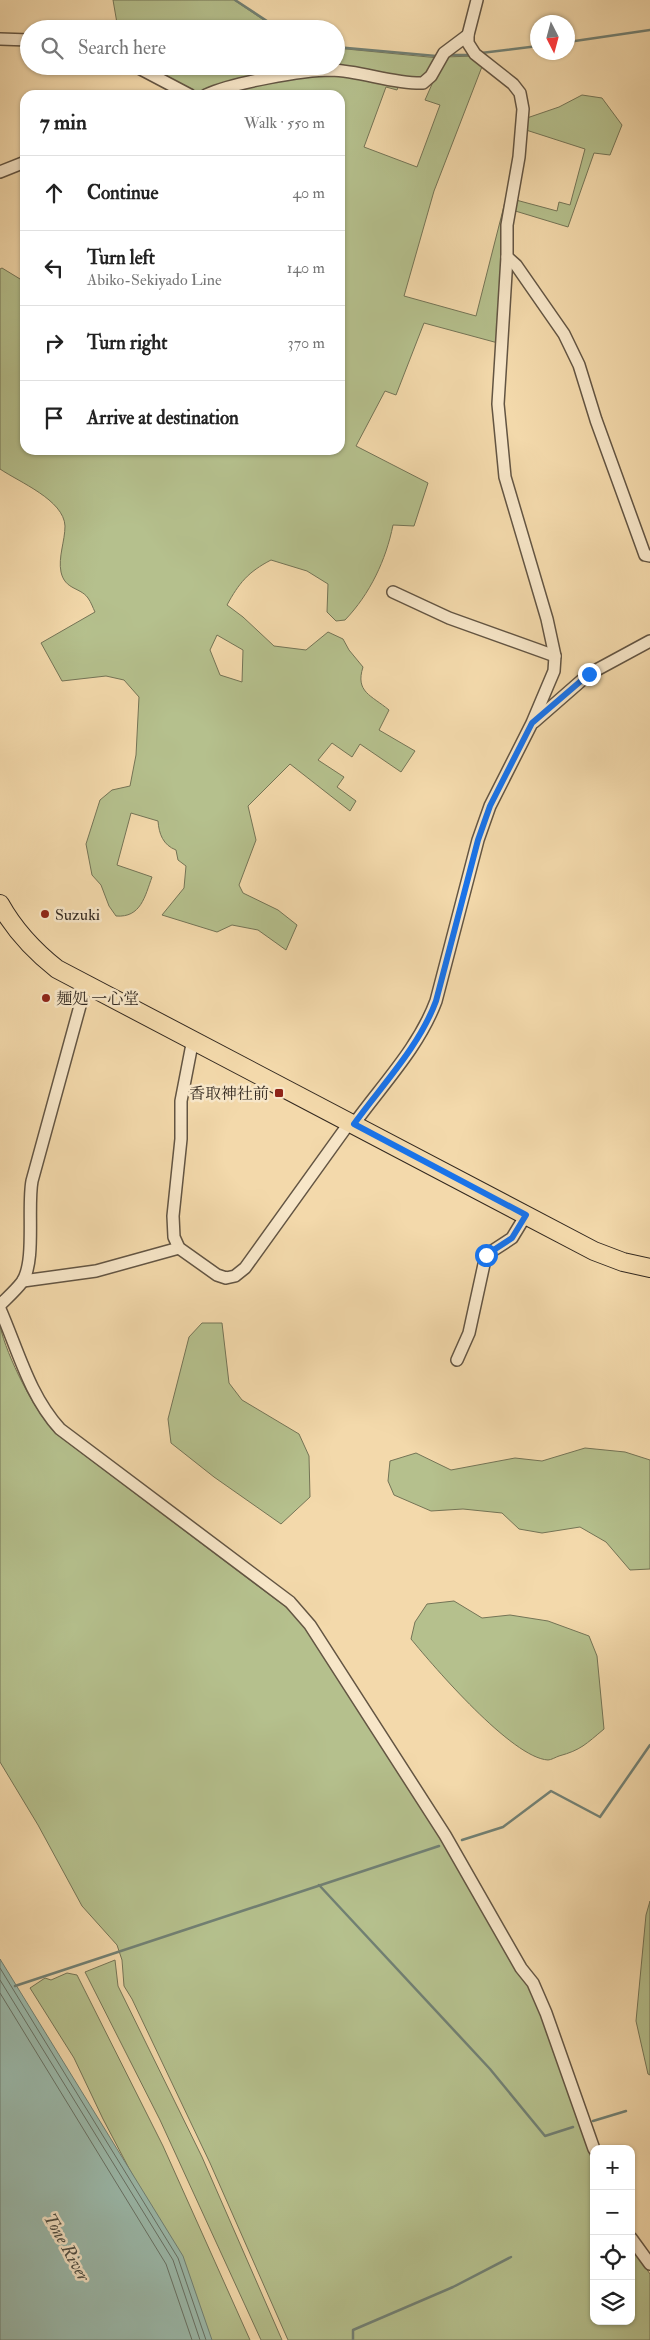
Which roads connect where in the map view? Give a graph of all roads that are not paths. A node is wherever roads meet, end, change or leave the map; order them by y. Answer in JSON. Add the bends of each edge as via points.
{"nodes":[{"id":1,"x":477,"y":0,"type":"edge"},
{"id":2,"x":468,"y":36,"type":"junction"},
{"id":3,"x":0,"y":39,"type":"edge"},
{"id":4,"x":20,"y":40,"type":"edge"},
{"id":5,"x":345,"y":72,"type":"edge"},
{"id":6,"x":152,"y":75,"type":"edge"},
{"id":7,"x":294,"y":75,"type":"edge"},
{"id":8,"x":181,"y":90,"type":"edge"},
{"id":9,"x":222,"y":90,"type":"edge"},
{"id":10,"x":20,"y":164,"type":"edge"},
{"id":11,"x":0,"y":172,"type":"edge"},
{"id":12,"x":508,"y":256,"type":"junction"},
{"id":13,"x":650,"y":556,"type":"edge"},
{"id":14,"x":393,"y":592,"type":"dead end"},
{"id":15,"x":650,"y":641,"type":"edge"},
{"id":16,"x":555,"y":656,"type":"junction"},
{"id":17,"x":532,"y":723,"type":"junction"},
{"id":18,"x":0,"y":904,"type":"edge"},
{"id":19,"x":86,"y":984,"type":"junction"},
{"id":20,"x":193,"y":1039,"type":"junction"},
{"id":21,"x":352,"y":1123,"type":"junction"},
{"id":22,"x":526,"y":1215,"type":"junction"},
{"id":23,"x":179,"y":1248,"type":"junction"},
{"id":24,"x":650,"y":1268,"type":"edge"},
{"id":25,"x":23,"y":1281,"type":"junction"},
{"id":26,"x":0,"y":1305,"type":"edge"},
{"id":27,"x":0,"y":1309,"type":"edge"},
{"id":28,"x":457,"y":1360,"type":"dead end"},
{"id":29,"x":593,"y":2145,"type":"edge"},
{"id":30,"x":635,"y":2243,"type":"edge"},
{"id":31,"x":650,"y":2264,"type":"edge"}],
"edges":[{"from":1,"to":2,"type":"street"},
{"from":2,"to":5,"type":"street","via":[[444,53],[431,76],[423,83]]},
{"from":2,"to":12,"type":"street","via":[[468,43],[475,54],[520,93],[523,110],[519,157],[507,225]]},
{"from":3,"to":4,"type":"street"},
{"from":6,"to":8,"type":"street"},
{"from":7,"to":9,"type":"street"},
{"from":10,"to":11,"type":"street"},
{"from":12,"to":13,"type":"street","via":[[572,349],[645,554]]},
{"from":12,"to":16,"type":"street","via":[[498,404],[501,444],[508,484]]},
{"from":14,"to":16,"type":"street","via":[[448,618]]},
{"from":15,"to":17,"type":"street","via":[[589,674]]},
{"from":16,"to":17,"type":"street","via":[[551,681]]},
{"from":17,"to":21,"type":"street","via":[[490,806],[478,840],[430,1018]]},
{"from":18,"to":19,"type":"main road","via":[[18,932],[42,958]]},
{"from":19,"to":20,"type":"main road"},
{"from":19,"to":25,"type":"street","via":[[32,1180],[28,1268]]},
{"from":20,"to":21,"type":"main road"},
{"from":20,"to":23,"type":"street","via":[[181,1101],[173,1216],[174,1237]]},
{"from":21,"to":22,"type":"main road"},
{"from":21,"to":23,"type":"street","via":[[245,1268],[235,1276],[217,1275]]},
{"from":22,"to":24,"type":"main road","via":[[594,1251]]},
{"from":22,"to":28,"type":"street","via":[[512,1238],[486,1255],[468,1333]]},
{"from":23,"to":25,"type":"street","via":[[96,1271]]},
{"from":25,"to":26,"type":"street"},
{"from":27,"to":29,"type":"street","via":[[26,1374],[48,1416],[290,1602],[310,1625],[445,1835],[521,1968],[533,1983]]},
{"from":30,"to":31,"type":"street"}]}
